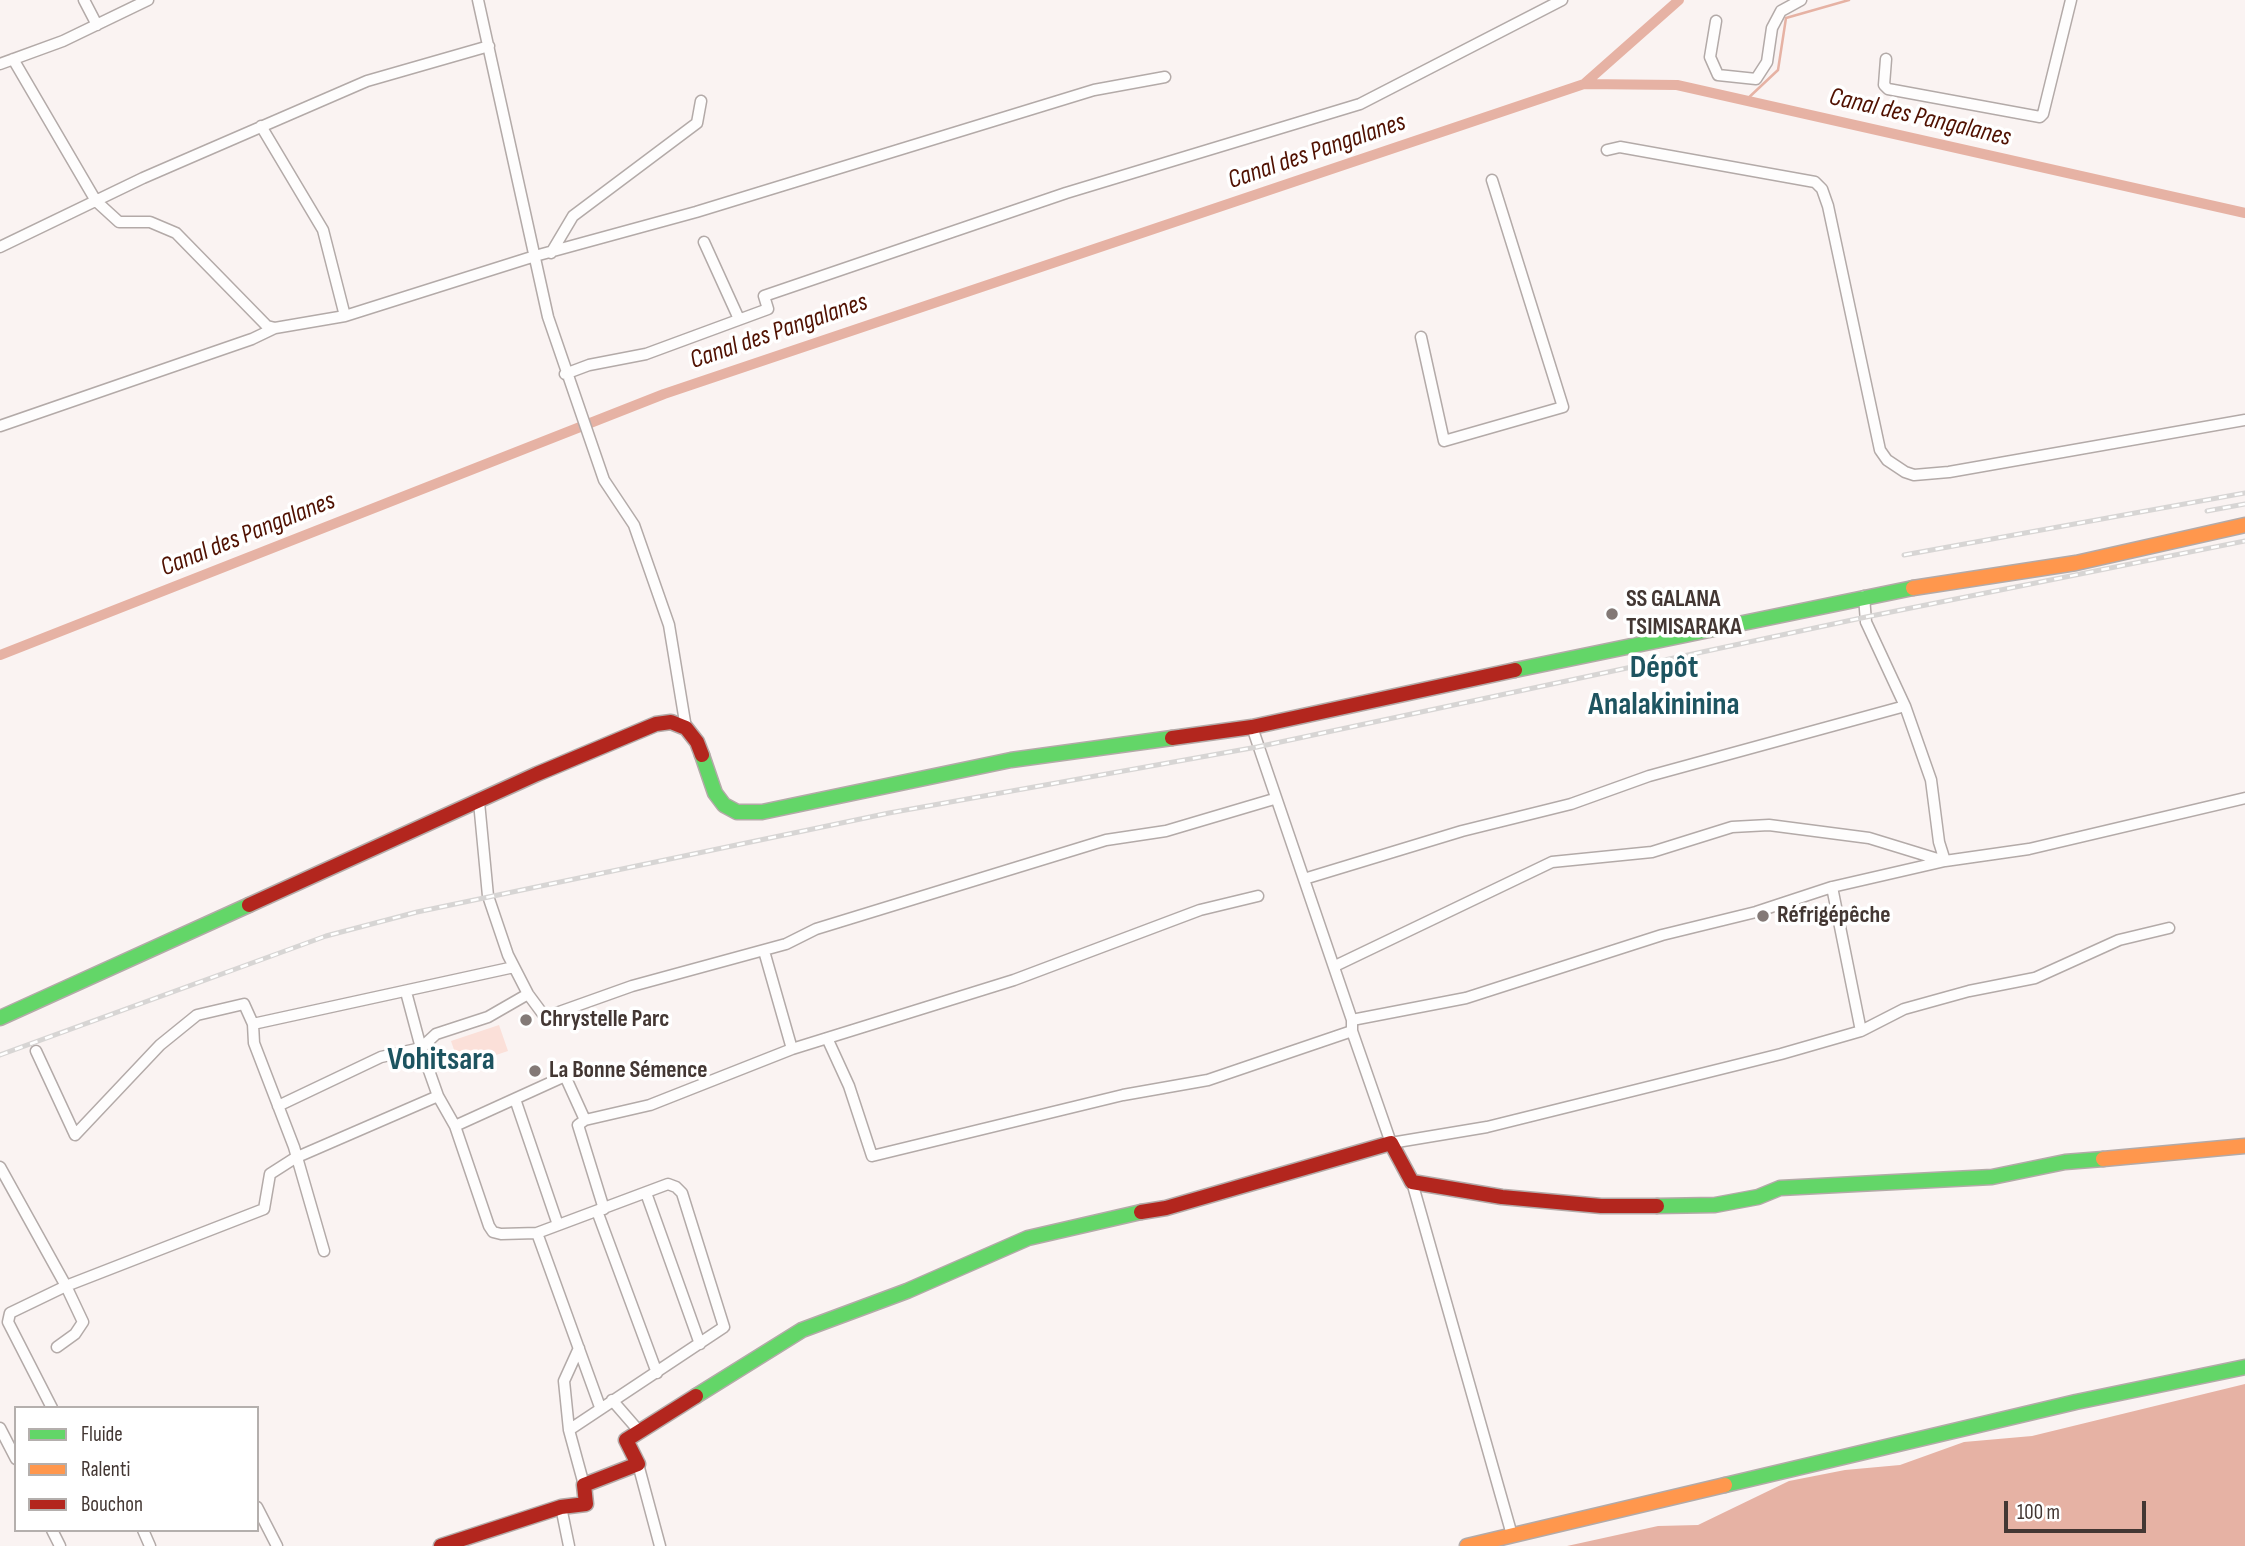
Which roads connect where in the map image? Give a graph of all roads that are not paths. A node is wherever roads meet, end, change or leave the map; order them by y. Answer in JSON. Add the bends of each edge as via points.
{"nodes":[{"id":1,"x":84,"y":0,"type":"edge"},
{"id":2,"x":148,"y":0,"type":"edge"},
{"id":3,"x":478,"y":0,"type":"edge"},
{"id":4,"x":1563,"y":0,"type":"edge"},
{"id":5,"x":1801,"y":0,"type":"edge"},
{"id":6,"x":2071,"y":0,"type":"edge"},
{"id":7,"x":1716,"y":21,"type":"dead end"},
{"id":8,"x":97,"y":25,"type":"junction"},
{"id":9,"x":489,"y":46,"type":"junction"},
{"id":10,"x":13,"y":59,"type":"junction"},
{"id":11,"x":1886,"y":59,"type":"dead end"},
{"id":12,"x":0,"y":64,"type":"edge"},
{"id":13,"x":1165,"y":77,"type":"dead end"},
{"id":14,"x":701,"y":101,"type":"dead end"},
{"id":15,"x":261,"y":126,"type":"junction"},
{"id":16,"x":1607,"y":150,"type":"dead end"},
{"id":17,"x":1492,"y":180,"type":"dead end"},
{"id":18,"x":96,"y":201,"type":"junction"},
{"id":19,"x":704,"y":242,"type":"dead end"},
{"id":20,"x":0,"y":247,"type":"edge"},
{"id":21,"x":551,"y":253,"type":"junction"},
{"id":22,"x":535,"y":256,"type":"junction"},
{"id":23,"x":345,"y":316,"type":"junction"},
{"id":24,"x":739,"y":319,"type":"junction"},
{"id":25,"x":275,"y":328,"type":"junction"},
{"id":26,"x":1422,"y":337,"type":"dead end"},
{"id":27,"x":565,"y":374,"type":"junction"},
{"id":28,"x":2245,"y":421,"type":"edge"},
{"id":29,"x":0,"y":426,"type":"edge"},
{"id":30,"x":2245,"y":525,"type":"edge"},
{"id":31,"x":1864,"y":596,"type":"junction"},
{"id":32,"x":1905,"y":706,"type":"junction"},
{"id":33,"x":1252,"y":727,"type":"junction"},
{"id":34,"x":686,"y":728,"type":"junction"},
{"id":35,"x":2245,"y":798,"type":"edge"},
{"id":36,"x":1275,"y":799,"type":"junction"},
{"id":37,"x":479,"y":802,"type":"junction"},
{"id":38,"x":1945,"y":861,"type":"junction"},
{"id":39,"x":1304,"y":879,"type":"junction"},
{"id":40,"x":1832,"y":887,"type":"junction"},
{"id":41,"x":1258,"y":896,"type":"dead end"},
{"id":42,"x":2169,"y":928,"type":"dead end"},
{"id":43,"x":764,"y":951,"type":"junction"},
{"id":44,"x":1335,"y":965,"type":"junction"},
{"id":45,"x":514,"y":967,"type":"junction"},
{"id":46,"x":406,"y":992,"type":"junction"},
{"id":47,"x":528,"y":994,"type":"junction"},
{"id":48,"x":0,"y":1018,"type":"edge"},
{"id":49,"x":253,"y":1024,"type":"junction"},
{"id":50,"x":1352,"y":1026,"type":"junction"},
{"id":51,"x":1861,"y":1031,"type":"junction"},
{"id":52,"x":827,"y":1038,"type":"junction"},
{"id":53,"x":421,"y":1048,"type":"junction"},
{"id":54,"x":792,"y":1048,"type":"junction"},
{"id":55,"x":36,"y":1051,"type":"dead end"},
{"id":56,"x":438,"y":1096,"type":"junction"},
{"id":57,"x":515,"y":1098,"type":"junction"},
{"id":58,"x":278,"y":1106,"type":"junction"},
{"id":59,"x":584,"y":1120,"type":"junction"},
{"id":60,"x":455,"y":1126,"type":"junction"},
{"id":61,"x":1391,"y":1143,"type":"junction"},
{"id":62,"x":2245,"y":1146,"type":"edge"},
{"id":63,"x":295,"y":1158,"type":"junction"},
{"id":64,"x":0,"y":1167,"type":"edge"},
{"id":65,"x":1412,"y":1182,"type":"junction"},
{"id":66,"x":646,"y":1193,"type":"junction"},
{"id":67,"x":600,"y":1210,"type":"junction"},
{"id":68,"x":558,"y":1225,"type":"junction"},
{"id":69,"x":537,"y":1233,"type":"junction"},
{"id":70,"x":324,"y":1251,"type":"dead end"},
{"id":71,"x":66,"y":1286,"type":"junction"},
{"id":72,"x":4,"y":1324,"type":"edge"},
{"id":73,"x":700,"y":1343,"type":"junction"},
{"id":74,"x":57,"y":1347,"type":"dead end"},
{"id":75,"x":579,"y":1348,"type":"junction"},
{"id":76,"x":2245,"y":1367,"type":"edge"},
{"id":77,"x":657,"y":1373,"type":"junction"},
{"id":78,"x":612,"y":1400,"type":"junction"},
{"id":79,"x":51,"y":1406,"type":"edge"},
{"id":80,"x":600,"y":1407,"type":"junction"},
{"id":81,"x":0,"y":1428,"type":"edge"},
{"id":82,"x":569,"y":1430,"type":"junction"},
{"id":83,"x":639,"y":1431,"type":"junction"},
{"id":84,"x":14,"y":1455,"type":"edge"},
{"id":85,"x":638,"y":1464,"type":"junction"},
{"id":86,"x":584,"y":1485,"type":"junction"},
{"id":87,"x":561,"y":1507,"type":"junction"},
{"id":88,"x":259,"y":1511,"type":"edge"},
{"id":89,"x":1512,"y":1535,"type":"junction"},
{"id":90,"x":277,"y":1546,"type":"edge"},
{"id":91,"x":441,"y":1546,"type":"edge"},
{"id":92,"x":569,"y":1546,"type":"edge"},
{"id":93,"x":660,"y":1546,"type":"edge"},
{"id":94,"x":1467,"y":1546,"type":"edge"}],
"edges":[{"from":1,"to":8,"type":"street"},
{"from":2,"to":8,"type":"street"},
{"from":3,"to":9,"type":"street"},
{"from":4,"to":24,"type":"street","via":[[1360,104],[1066,193],[764,296],[768,309]]},
{"from":5,"to":7,"type":"street","via":[[1781,11],[1772,28],[1768,62],[1756,79],[1718,75],[1710,57]]},
{"from":6,"to":11,"type":"street","via":[[2040,117],[1888,89],[1884,85]]},
{"from":8,"to":10,"type":"street"},
{"from":9,"to":15,"type":"street","via":[[367,81]]},
{"from":9,"to":22,"type":"street"},
{"from":10,"to":12,"type":"street"},
{"from":10,"to":18,"type":"street"},
{"from":13,"to":21,"type":"street","via":[[1094,90]]},
{"from":14,"to":21,"type":"street","via":[[697,123],[573,216]]},
{"from":15,"to":18,"type":"street"},
{"from":15,"to":23,"type":"street","via":[[323,230]]},
{"from":16,"to":28,"type":"street","via":[[1620,147],[1815,182],[1822,189],[1880,450],[1905,472],[1949,472]]},
{"from":17,"to":26,"type":"street","via":[[1563,407],[1444,441]]},
{"from":18,"to":20,"type":"street"},
{"from":18,"to":25,"type":"street","via":[[120,222],[149,222],[176,233],[267,326]]},
{"from":19,"to":24,"type":"street"},
{"from":21,"to":22,"type":"street"},
{"from":22,"to":23,"type":"street"},
{"from":22,"to":27,"type":"street"},
{"from":23,"to":25,"type":"street"},
{"from":24,"to":27,"type":"street","via":[[646,355]]},
{"from":25,"to":29,"type":"street"},
{"from":27,"to":34,"type":"street","via":[[604,480],[634,525],[669,625]]},
{"from":30,"to":31,"type":"main road","via":[[2076,563]]},
{"from":31,"to":32,"type":"street","via":[[1866,622]]},
{"from":31,"to":33,"type":"main road"},
{"from":32,"to":38,"type":"street","via":[[1931,780]]},
{"from":32,"to":39,"type":"street","via":[[1660,772],[1571,804]]},
{"from":33,"to":34,"type":"main road","via":[[1011,760],[762,812],[737,812],[724,805],[715,793],[697,742]]},
{"from":33,"to":36,"type":"street"},
{"from":34,"to":37,"type":"main road","via":[[671,722],[656,724]]},
{"from":35,"to":38,"type":"street","via":[[2029,849]]},
{"from":36,"to":39,"type":"street"},
{"from":36,"to":43,"type":"street","via":[[1166,831],[1105,840],[816,929]]},
{"from":37,"to":45,"type":"street","via":[[486,891]]},
{"from":37,"to":48,"type":"main road"},
{"from":38,"to":40,"type":"street"},
{"from":38,"to":44,"type":"street","via":[[1869,838],[1769,825],[1732,827],[1652,852],[1552,862]]},
{"from":39,"to":44,"type":"street"},
{"from":40,"to":50,"type":"street","via":[[1466,998]]},
{"from":40,"to":51,"type":"street"},
{"from":41,"to":52,"type":"street","via":[[1200,910],[1014,980]]},
{"from":42,"to":51,"type":"street","via":[[2119,940],[2035,978],[1904,1009]]},
{"from":43,"to":47,"type":"street","via":[[632,986],[545,1017]]},
{"from":43,"to":54,"type":"street"},
{"from":44,"to":50,"type":"street"},
{"from":45,"to":46,"type":"street"},
{"from":45,"to":47,"type":"street"},
{"from":46,"to":49,"type":"street"},
{"from":46,"to":53,"type":"street"},
{"from":47,"to":53,"type":"street","via":[[488,1017],[436,1034]]},
{"from":49,"to":55,"type":"street","via":[[244,1004],[197,1015],[160,1045],[75,1135]]},
{"from":49,"to":58,"type":"street","via":[[254,1043]]},
{"from":50,"to":52,"type":"street","via":[[1208,1080],[1123,1095],[872,1156]]},
{"from":50,"to":61,"type":"street"},
{"from":51,"to":61,"type":"street","via":[[1540,1115]]},
{"from":52,"to":54,"type":"street"},
{"from":53,"to":56,"type":"street"},
{"from":53,"to":58,"type":"street","via":[[381,1056]]},
{"from":54,"to":59,"type":"street","via":[[650,1105]]},
{"from":56,"to":60,"type":"street"},
{"from":56,"to":63,"type":"street"},
{"from":57,"to":59,"type":"street","via":[[565,1076]]},
{"from":57,"to":60,"type":"street"},
{"from":57,"to":68,"type":"street"},
{"from":58,"to":63,"type":"street"},
{"from":59,"to":67,"type":"street","via":[[578,1125]]},
{"from":60,"to":69,"type":"street","via":[[493,1232]]},
{"from":61,"to":65,"type":"main road"},
{"from":61,"to":83,"type":"main road","via":[[1166,1208],[1028,1238],[802,1330]]},
{"from":62,"to":65,"type":"main road","via":[[2065,1162],[1992,1177],[1780,1188],[1715,1205],[1601,1206]]},
{"from":63,"to":70,"type":"street"},
{"from":63,"to":71,"type":"street","via":[[270,1174],[264,1209]]},
{"from":64,"to":71,"type":"street"},
{"from":65,"to":89,"type":"street"},
{"from":66,"to":67,"type":"street"},
{"from":66,"to":73,"type":"street"},
{"from":66,"to":73,"type":"street","via":[[668,1184],[682,1193],[724,1327]]},
{"from":67,"to":68,"type":"street"},
{"from":67,"to":77,"type":"street"},
{"from":68,"to":69,"type":"street"},
{"from":69,"to":75,"type":"street"},
{"from":71,"to":72,"type":"street","via":[[10,1313]]},
{"from":71,"to":74,"type":"street","via":[[83,1322]]},
{"from":72,"to":79,"type":"street"},
{"from":73,"to":77,"type":"street"},
{"from":75,"to":80,"type":"street"},
{"from":75,"to":82,"type":"street","via":[[564,1381]]},
{"from":76,"to":89,"type":"main road","via":[[2076,1402]]},
{"from":77,"to":78,"type":"street"},
{"from":78,"to":80,"type":"street"},
{"from":78,"to":83,"type":"street"},
{"from":80,"to":82,"type":"street"},
{"from":81,"to":84,"type":"street"},
{"from":82,"to":86,"type":"street"},
{"from":83,"to":85,"type":"main road","via":[[626,1440]]},
{"from":85,"to":86,"type":"main road"},
{"from":85,"to":93,"type":"street"},
{"from":86,"to":87,"type":"main road","via":[[586,1504]]},
{"from":87,"to":91,"type":"main road"},
{"from":87,"to":92,"type":"street"},
{"from":88,"to":90,"type":"street"},
{"from":89,"to":94,"type":"main road"}]}
